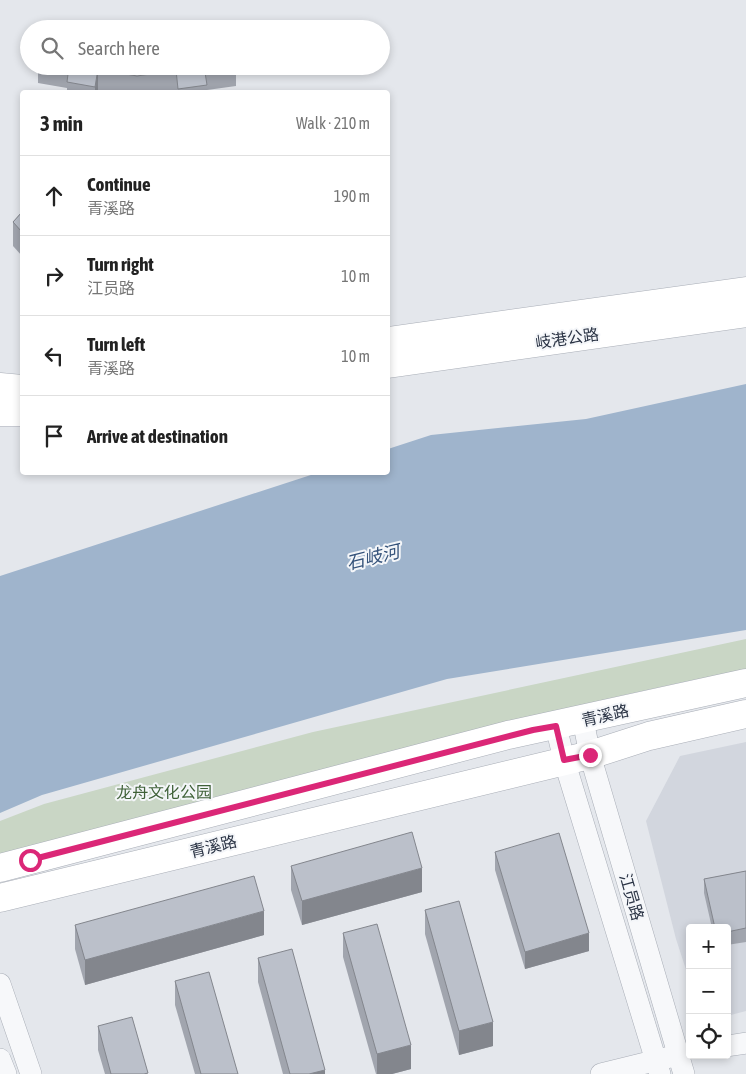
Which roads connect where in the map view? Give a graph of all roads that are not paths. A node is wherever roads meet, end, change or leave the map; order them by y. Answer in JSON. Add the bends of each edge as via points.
{"nodes":[{"id":1,"x":746,"y":291,"type":"edge"},
{"id":2,"x":746,"y":313,"type":"edge"},
{"id":3,"x":390,"y":341,"type":"edge"},
{"id":4,"x":390,"y":364,"type":"edge"},
{"id":5,"x":0,"y":387,"type":"edge"},
{"id":6,"x":20,"y":389,"type":"edge"},
{"id":7,"x":0,"y":412,"type":"edge"},
{"id":8,"x":20,"y":412,"type":"edge"},
{"id":9,"x":746,"y":683,"type":"edge"},
{"id":10,"x":746,"y":714,"type":"edge"},
{"id":11,"x":583,"y":720,"type":"junction"},
{"id":12,"x":556,"y":726,"type":"junction"},
{"id":13,"x":577,"y":757,"type":"junction"},
{"id":14,"x":0,"y":868,"type":"edge"},
{"id":15,"x":0,"y":898,"type":"edge"},
{"id":16,"x":0,"y":984,"type":"edge"},
{"id":17,"x":746,"y":1042,"type":"edge"},
{"id":18,"x":731,"y":1045,"type":"edge"},
{"id":19,"x":0,"y":1059,"type":"edge"},
{"id":20,"x":684,"y":1061,"type":"edge"},
{"id":21,"x":658,"y":1067,"type":"edge"},
{"id":22,"x":6,"y":1074,"type":"edge"},
{"id":23,"x":31,"y":1074,"type":"edge"},
{"id":24,"x":601,"y":1074,"type":"edge"}],
"edges":[{"from":1,"to":3,"type":"main road","name":"岐港公路"},
{"from":2,"to":4,"type":"main road","name":"岐港公路"},
{"from":5,"to":6,"type":"main road"},
{"from":7,"to":8,"type":"main road"},
{"from":9,"to":11,"type":"main road","name":"青溪路"},
{"from":10,"to":13,"type":"main road","name":"青溪路","via":[[649,736]]},
{"from":11,"to":12,"type":"main road","name":"青溪路"},
{"from":11,"to":13,"type":"street","name":"江员路"},
{"from":12,"to":13,"type":"street","name":"江员路"},
{"from":12,"to":14,"type":"main road","name":"青溪路","via":[[508,735]]},
{"from":13,"to":15,"type":"main road","name":"青溪路"},
{"from":13,"to":20,"type":"street","name":"江员路"},
{"from":13,"to":21,"type":"street","name":"江员路"},
{"from":16,"to":23,"type":"street"},
{"from":17,"to":18,"type":"street"},
{"from":19,"to":22,"type":"street"},
{"from":20,"to":21,"type":"street"},
{"from":21,"to":24,"type":"street"}]}
